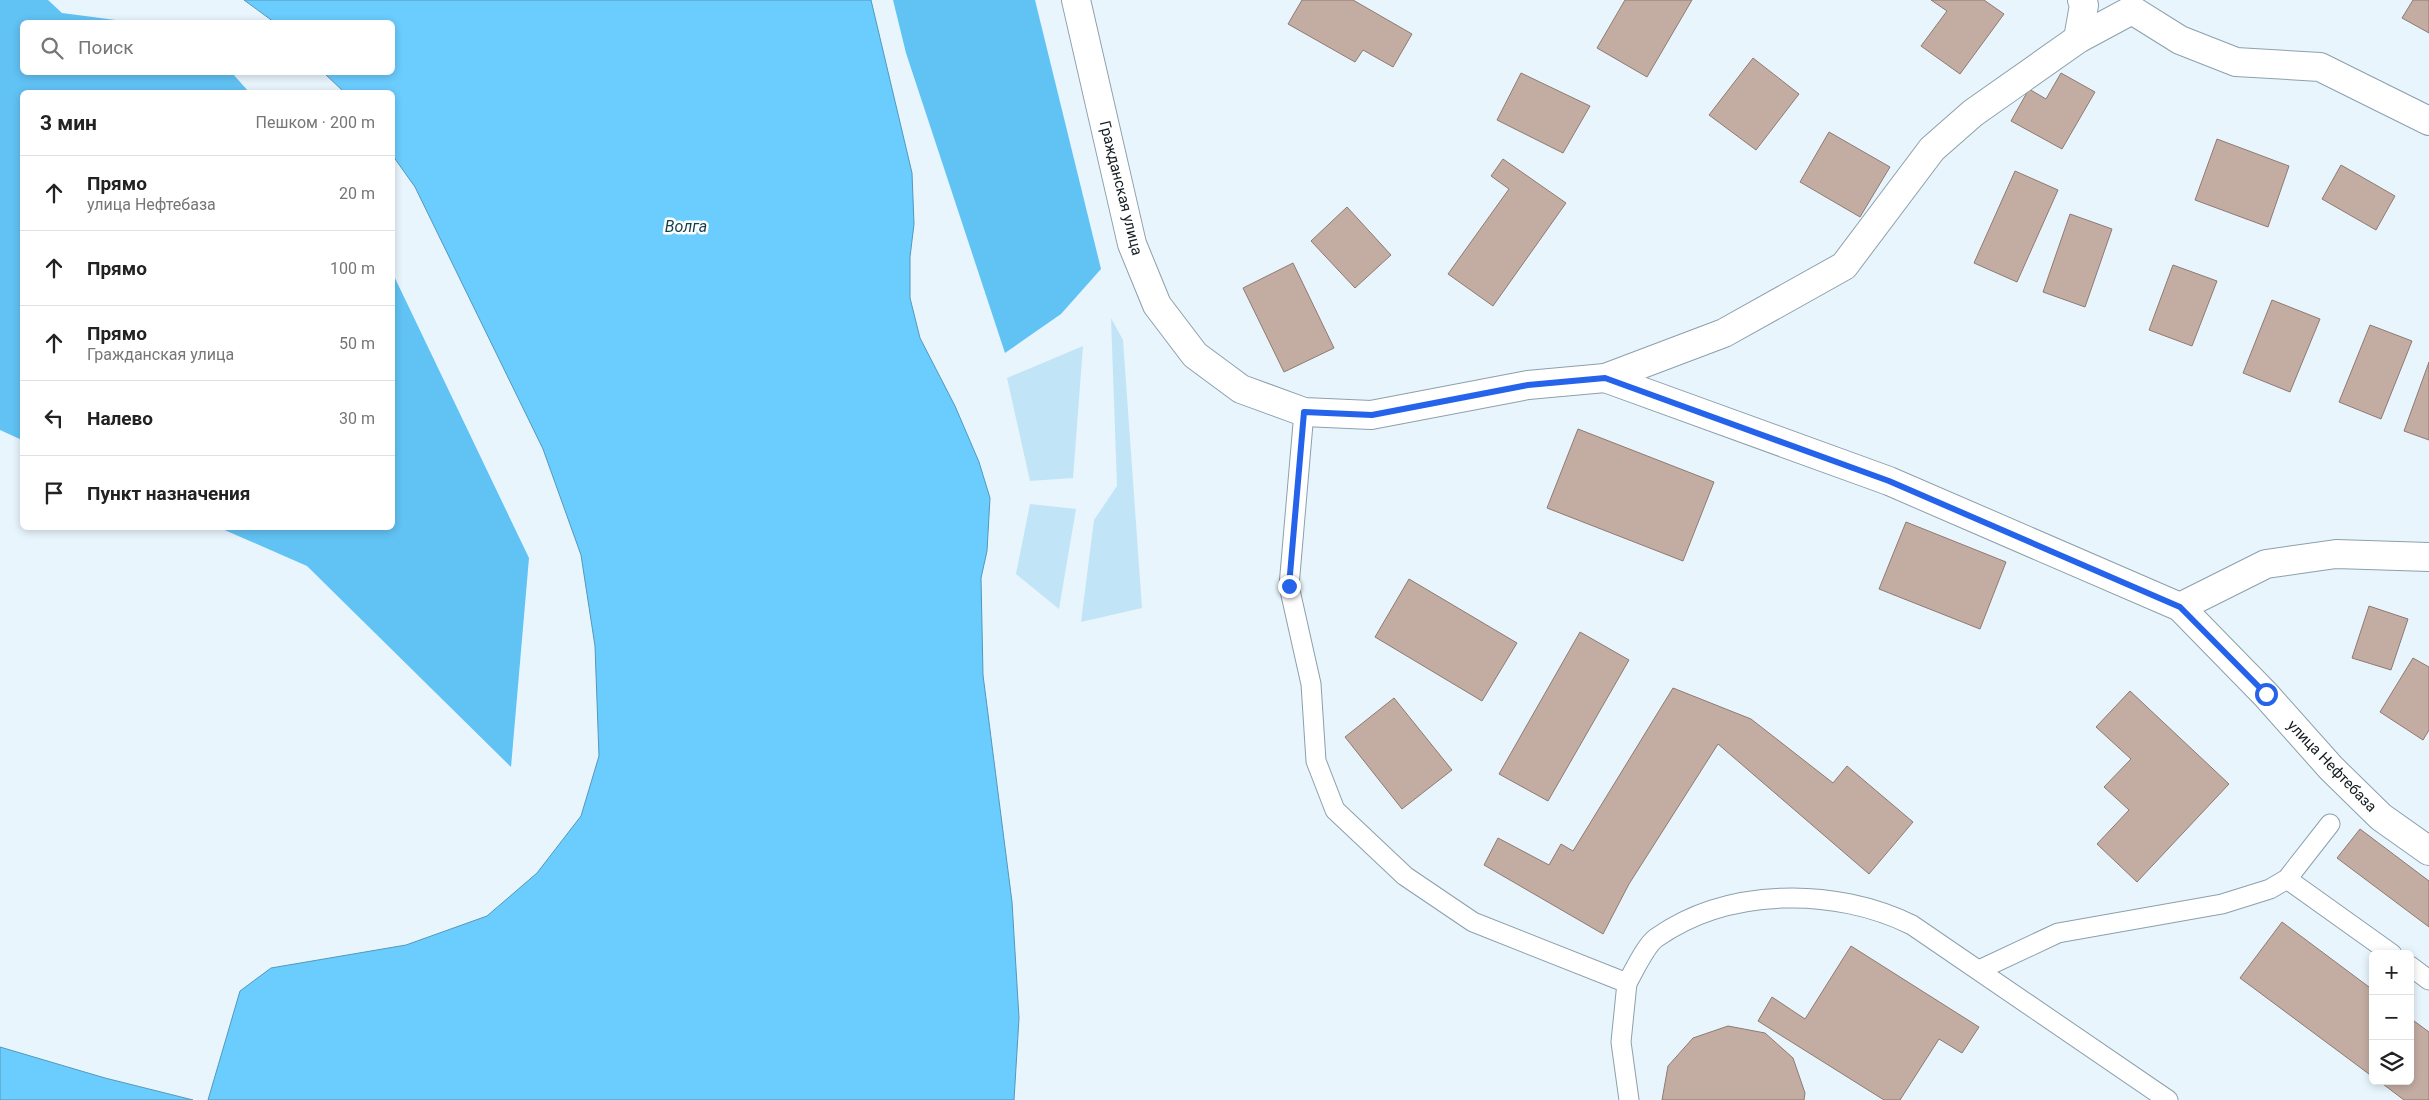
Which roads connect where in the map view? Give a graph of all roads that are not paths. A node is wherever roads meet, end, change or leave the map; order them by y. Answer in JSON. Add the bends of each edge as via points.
{"nodes":[{"id":1,"x":1076,"y":0,"type":"edge"},
{"id":2,"x":2082,"y":0,"type":"edge"},
{"id":3,"x":2136,"y":5,"type":"edge"},
{"id":4,"x":2078,"y":39,"type":"junction"},
{"id":5,"x":2429,"y":121,"type":"edge"},
{"id":6,"x":1605,"y":378,"type":"junction"},
{"id":7,"x":1304,"y":412,"type":"junction"},
{"id":8,"x":2429,"y":557,"type":"edge"},
{"id":9,"x":2180,"y":607,"type":"junction"},
{"id":10,"x":2330,"y":824,"type":"dead end"},
{"id":11,"x":2429,"y":851,"type":"edge"},
{"id":12,"x":2287,"y":879,"type":"junction"},
{"id":13,"x":2386,"y":950,"type":"edge"},
{"id":14,"x":2414,"y":969,"type":"edge"},
{"id":15,"x":1979,"y":970,"type":"junction"},
{"id":16,"x":2429,"y":980,"type":"edge"},
{"id":17,"x":1627,"y":983,"type":"junction"},
{"id":18,"x":1629,"y":1100,"type":"edge"},
{"id":19,"x":2168,"y":1100,"type":"edge"}],
"edges":[{"from":1,"to":7,"type":"street","name":"Гражданская улица","via":[[1132,244],[1157,305],[1195,355],[1241,389]]},
{"from":2,"to":4,"type":"street","via":[[2084,6]]},
{"from":3,"to":4,"type":"street"},
{"from":3,"to":5,"type":"street","via":[[2180,40],[2236,62],[2320,68]]},
{"from":4,"to":6,"type":"street","via":[[1973,112],[1932,149],[1844,266],[1724,333]]},
{"from":6,"to":7,"type":"street","name":"Гражданская улица","via":[[1528,385],[1372,415]]},
{"from":6,"to":9,"type":"street","via":[[1889,481]]},
{"from":7,"to":17,"type":"lane","via":[[1289,586],[1311,684],[1316,761],[1335,810],[1405,876],[1472,922]]},
{"from":8,"to":9,"type":"street","via":[[2336,554],[2266,564]]},
{"from":9,"to":11,"type":"street","name":"улица Нефтебаза","via":[[2381,817]]},
{"from":10,"to":12,"type":"lane"},
{"from":12,"to":13,"type":"lane"},
{"from":12,"to":15,"type":"lane","via":[[2270,889],[2222,904],[2058,933]]},
{"from":14,"to":16,"type":"lane"},
{"from":15,"to":17,"type":"lane","via":[[1912,925],[1888,913],[1845,903],[1766,899],[1728,906],[1689,919],[1654,939]]},
{"from":15,"to":19,"type":"lane"},
{"from":17,"to":18,"type":"lane","via":[[1621,1042]]}]}
